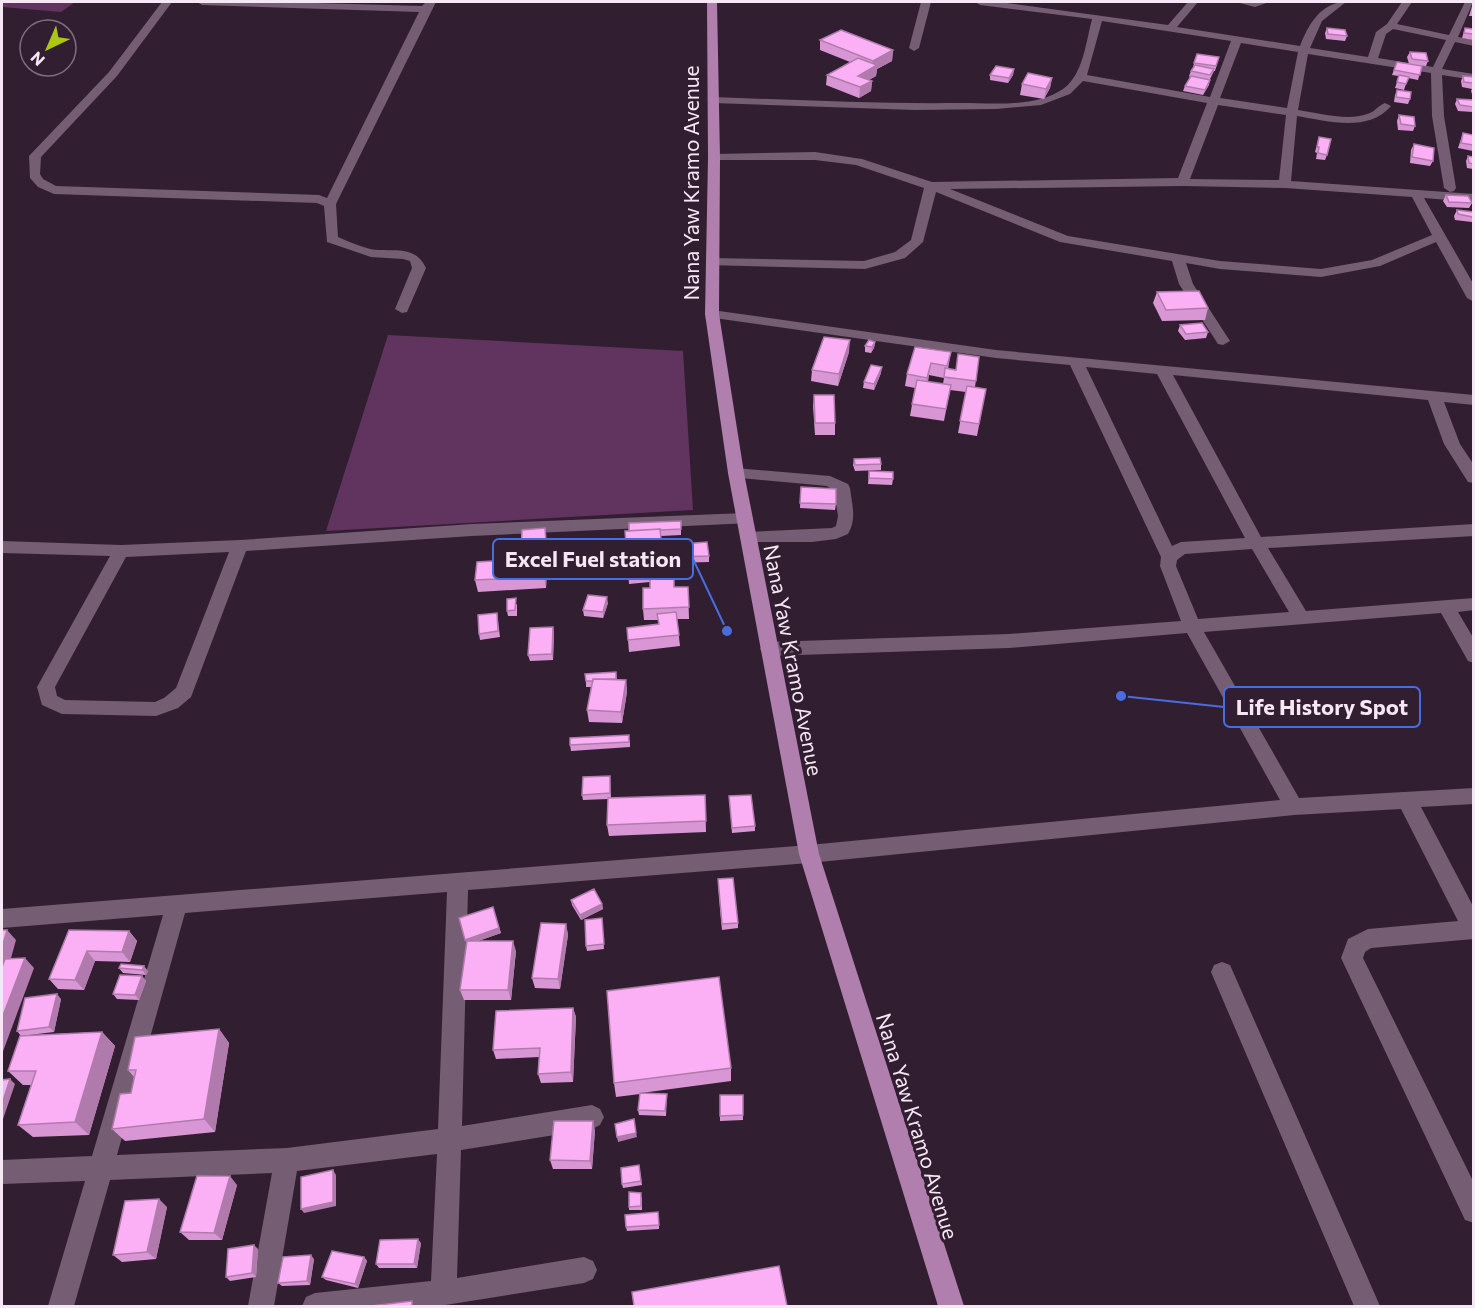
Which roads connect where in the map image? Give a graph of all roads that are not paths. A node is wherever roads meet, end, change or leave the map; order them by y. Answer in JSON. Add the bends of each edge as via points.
{"nodes":[{"id":1,"x":167,"y":2,"type":"edge"},
{"id":2,"x":202,"y":2,"type":"edge"},
{"id":3,"x":712,"y":2,"type":"edge"},
{"id":4,"x":926,"y":2,"type":"edge"},
{"id":5,"x":980,"y":2,"type":"edge"},
{"id":6,"x":1192,"y":2,"type":"edge"},
{"id":7,"x":1241,"y":2,"type":"edge"},
{"id":8,"x":1264,"y":2,"type":"edge"},
{"id":9,"x":1341,"y":2,"type":"edge"},
{"id":10,"x":1407,"y":2,"type":"edge"},
{"id":11,"x":1469,"y":3,"type":"edge"},
{"id":12,"x":428,"y":5,"type":"edge"},
{"id":13,"x":1038,"y":5,"type":"edge"},
{"id":14,"x":1098,"y":17,"type":"junction"},
{"id":15,"x":1391,"y":26,"type":"junction"},
{"id":16,"x":1170,"y":29,"type":"junction"},
{"id":17,"x":1453,"y":38,"type":"junction"},
{"id":18,"x":1237,"y":39,"type":"junction"},
{"id":19,"x":1473,"y":43,"type":"edge"},
{"id":20,"x":914,"y":48,"type":"dead end"},
{"id":21,"x":1305,"y":50,"type":"junction"},
{"id":22,"x":1372,"y":60,"type":"junction"},
{"id":23,"x":1436,"y":71,"type":"junction"},
{"id":24,"x":1081,"y":77,"type":"junction"},
{"id":25,"x":1473,"y":77,"type":"edge"},
{"id":26,"x":713,"y":100,"type":"junction"},
{"id":27,"x":1215,"y":101,"type":"junction"},
{"id":28,"x":1385,"y":106,"type":"dead end"},
{"id":29,"x":1293,"y":113,"type":"junction"},
{"id":30,"x":714,"y":158,"type":"junction"},
{"id":31,"x":1183,"y":182,"type":"junction"},
{"id":32,"x":1285,"y":184,"type":"junction"},
{"id":33,"x":931,"y":186,"type":"junction"},
{"id":34,"x":1473,"y":187,"type":"edge"},
{"id":35,"x":1450,"y":188,"type":"junction"},
{"id":36,"x":1416,"y":194,"type":"junction"},
{"id":37,"x":1432,"y":195,"type":"junction"},
{"id":38,"x":1473,"y":198,"type":"edge"},
{"id":39,"x":330,"y":204,"type":"junction"},
{"id":40,"x":1440,"y":236,"type":"junction"},
{"id":41,"x":1178,"y":258,"type":"junction"},
{"id":42,"x":713,"y":262,"type":"junction"},
{"id":43,"x":1473,"y":298,"type":"edge"},
{"id":44,"x":402,"y":309,"type":"dead end"},
{"id":45,"x":712,"y":314,"type":"junction"},
{"id":46,"x":1223,"y":341,"type":"dead end"},
{"id":47,"x":1076,"y":362,"type":"junction"},
{"id":48,"x":1163,"y":371,"type":"junction"},
{"id":49,"x":1434,"y":396,"type":"junction"},
{"id":50,"x":1473,"y":400,"type":"edge"},
{"id":51,"x":736,"y":473,"type":"junction"},
{"id":52,"x":1473,"y":478,"type":"edge"},
{"id":53,"x":745,"y":519,"type":"junction"},
{"id":54,"x":1473,"y":530,"type":"edge"},
{"id":55,"x":748,"y":538,"type":"junction"},
{"id":56,"x":1257,"y":544,"type":"junction"},
{"id":57,"x":240,"y":546,"type":"junction"},
{"id":58,"x":2,"y":547,"type":"edge"},
{"id":59,"x":121,"y":551,"type":"junction"},
{"id":60,"x":1169,"y":557,"type":"junction"},
{"id":61,"x":1473,"y":604,"type":"edge"},
{"id":62,"x":1446,"y":606,"type":"junction"},
{"id":63,"x":1300,"y":616,"type":"junction"},
{"id":64,"x":1192,"y":627,"type":"junction"},
{"id":65,"x":770,"y":649,"type":"junction"},
{"id":66,"x":1473,"y":656,"type":"edge"},
{"id":67,"x":1473,"y":796,"type":"edge"},
{"id":68,"x":1407,"y":800,"type":"junction"},
{"id":69,"x":1294,"y":807,"type":"junction"},
{"id":70,"x":809,"y":854,"type":"junction"},
{"id":71,"x":458,"y":882,"type":"junction"},
{"id":72,"x":177,"y":904,"type":"junction"},
{"id":73,"x":2,"y":918,"type":"edge"},
{"id":74,"x":1473,"y":930,"type":"edge"},
{"id":75,"x":1222,"y":972,"type":"dead end"},
{"id":76,"x":592,"y":1117,"type":"dead end"},
{"id":77,"x":449,"y":1140,"type":"junction"},
{"id":78,"x":287,"y":1160,"type":"junction"},
{"id":79,"x":101,"y":1168,"type":"junction"},
{"id":80,"x":2,"y":1172,"type":"edge"},
{"id":81,"x":1473,"y":1211,"type":"edge"},
{"id":82,"x":584,"y":1270,"type":"dead end"},
{"id":83,"x":444,"y":1293,"type":"junction"},
{"id":84,"x":60,"y":1306,"type":"edge"},
{"id":85,"x":261,"y":1306,"type":"edge"},
{"id":86,"x":315,"y":1306,"type":"edge"},
{"id":87,"x":951,"y":1306,"type":"edge"},
{"id":88,"x":1367,"y":1306,"type":"edge"}],
"edges":[{"from":1,"to":39,"type":"street","via":[[113,74],[35,156],[33,172],[38,182],[54,190],[301,198]]},
{"from":2,"to":12,"type":"street"},
{"from":3,"to":26,"type":"main road","name":"Nana Yaw Kramo Avenue"},
{"from":4,"to":20,"type":"street"},
{"from":5,"to":13,"type":"street"},
{"from":6,"to":16,"type":"street"},
{"from":7,"to":8,"type":"street"},
{"from":9,"to":21,"type":"street","via":[[1316,21]]},
{"from":10,"to":15,"type":"street"},
{"from":11,"to":17,"type":"street"},
{"from":12,"to":39,"type":"street"},
{"from":13,"to":14,"type":"street"},
{"from":14,"to":16,"type":"street"},
{"from":14,"to":24,"type":"street"},
{"from":15,"to":17,"type":"street"},
{"from":15,"to":22,"type":"street","via":[[1381,32]]},
{"from":16,"to":18,"type":"street"},
{"from":17,"to":19,"type":"street"},
{"from":17,"to":23,"type":"street"},
{"from":18,"to":21,"type":"street"},
{"from":18,"to":27,"type":"street"},
{"from":21,"to":22,"type":"street"},
{"from":21,"to":29,"type":"street"},
{"from":22,"to":23,"type":"street"},
{"from":23,"to":25,"type":"street"},
{"from":23,"to":35,"type":"street","via":[[1438,116]]},
{"from":24,"to":26,"type":"street","via":[[1066,92],[1037,103],[996,106]]},
{"from":24,"to":27,"type":"street"},
{"from":26,"to":30,"type":"main road","name":"Nana Yaw Kramo Avenue"},
{"from":27,"to":29,"type":"street"},
{"from":27,"to":31,"type":"street"},
{"from":28,"to":29,"type":"street","via":[[1374,116],[1351,120]]},
{"from":29,"to":32,"type":"street"},
{"from":30,"to":33,"type":"street","via":[[815,156],[858,162]]},
{"from":30,"to":42,"type":"main road","name":"Nana Yaw Kramo Avenue"},
{"from":31,"to":32,"type":"street"},
{"from":31,"to":33,"type":"street"},
{"from":32,"to":36,"type":"street"},
{"from":33,"to":41,"type":"street","via":[[1065,239]]},
{"from":33,"to":42,"type":"street","via":[[917,242],[900,255],[865,265]]},
{"from":34,"to":35,"type":"street"},
{"from":35,"to":37,"type":"street"},
{"from":36,"to":37,"type":"street"},
{"from":36,"to":40,"type":"street"},
{"from":37,"to":38,"type":"street"},
{"from":39,"to":44,"type":"street","via":[[332,239],[371,253],[415,259],[419,268]]},
{"from":40,"to":41,"type":"street","via":[[1375,263],[1322,273]]},
{"from":40,"to":43,"type":"street"},
{"from":41,"to":46,"type":"street","via":[[1186,284]]},
{"from":42,"to":45,"type":"main road","name":"Nana Yaw Kramo Avenue"},
{"from":45,"to":47,"type":"street"},
{"from":45,"to":51,"type":"main road","name":"Nana Yaw Kramo Avenue"},
{"from":47,"to":48,"type":"street"},
{"from":47,"to":60,"type":"street"},
{"from":48,"to":49,"type":"street"},
{"from":48,"to":56,"type":"street"},
{"from":49,"to":50,"type":"street"},
{"from":49,"to":52,"type":"street","via":[[1452,444]]},
{"from":51,"to":53,"type":"main road","name":"Nana Yaw Kramo Avenue"},
{"from":51,"to":55,"type":"street","via":[[830,481],[842,488],[846,522],[841,530],[829,535]]},
{"from":53,"to":55,"type":"main road","name":"Nana Yaw Kramo Avenue"},
{"from":53,"to":57,"type":"street","via":[[472,530]]},
{"from":54,"to":56,"type":"street"},
{"from":55,"to":65,"type":"main road","name":"Nana Yaw Kramo Avenue"},
{"from":56,"to":60,"type":"street","via":[[1181,549]]},
{"from":56,"to":63,"type":"street"},
{"from":57,"to":59,"type":"street"},
{"from":57,"to":59,"type":"street","via":[[184,692],[156,709],[62,707],[49,700],[46,687]]},
{"from":58,"to":59,"type":"street"},
{"from":60,"to":64,"type":"street","via":[[1168,566]]},
{"from":61,"to":62,"type":"street"},
{"from":62,"to":63,"type":"street"},
{"from":62,"to":66,"type":"street"},
{"from":63,"to":64,"type":"street"},
{"from":64,"to":65,"type":"street","via":[[1008,641]]},
{"from":64,"to":69,"type":"street"},
{"from":65,"to":70,"type":"main road","name":"Nana Yaw Kramo Avenue"},
{"from":67,"to":68,"type":"street"},
{"from":68,"to":69,"type":"street"},
{"from":68,"to":74,"type":"street"},
{"from":69,"to":70,"type":"street"},
{"from":70,"to":71,"type":"street"},
{"from":70,"to":87,"type":"main road","name":"Nana Yaw Kramo Avenue"},
{"from":71,"to":72,"type":"street"},
{"from":71,"to":77,"type":"street"},
{"from":72,"to":73,"type":"street"},
{"from":72,"to":79,"type":"street"},
{"from":74,"to":81,"type":"street","via":[[1368,939],[1356,946],[1352,958]]},
{"from":75,"to":88,"type":"street"},
{"from":76,"to":77,"type":"street"},
{"from":77,"to":78,"type":"street"},
{"from":77,"to":83,"type":"street"},
{"from":78,"to":79,"type":"street"},
{"from":78,"to":85,"type":"street"},
{"from":79,"to":80,"type":"street"},
{"from":79,"to":84,"type":"street"},
{"from":82,"to":83,"type":"street"},
{"from":83,"to":86,"type":"street"}]}
